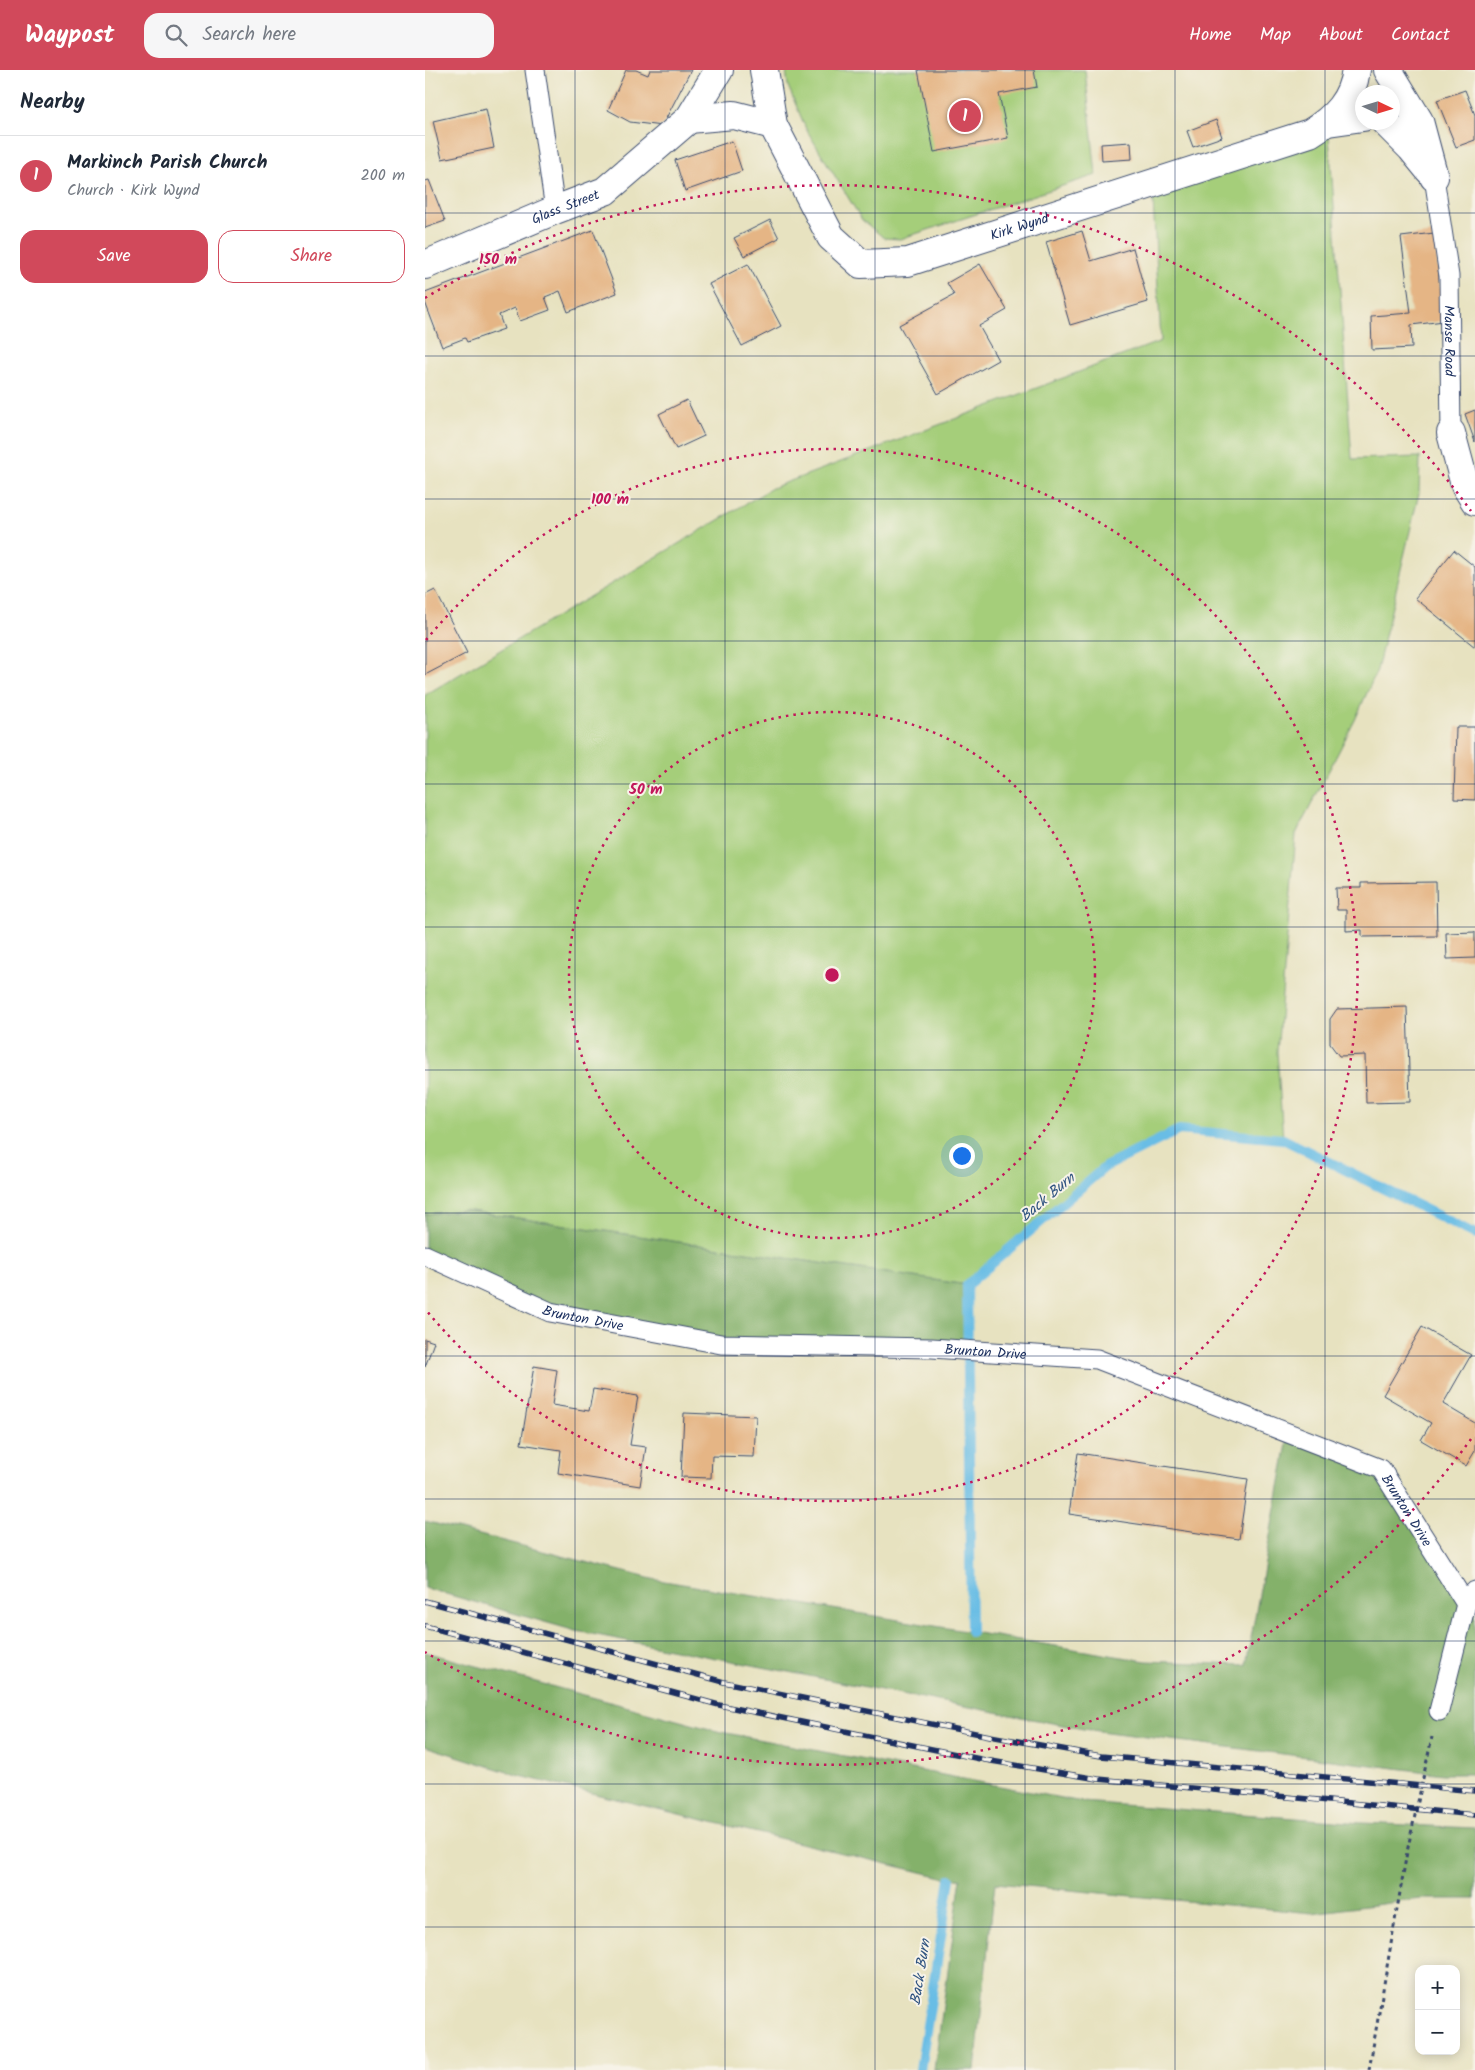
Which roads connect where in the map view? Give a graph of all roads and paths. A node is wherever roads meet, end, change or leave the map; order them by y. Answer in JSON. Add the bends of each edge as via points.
{"nodes":[{"id":1,"x":535,"y":70,"type":"edge"},
{"id":2,"x":719,"y":70,"type":"edge"},
{"id":3,"x":764,"y":70,"type":"edge"},
{"id":4,"x":1356,"y":70,"type":"edge"},
{"id":5,"x":1388,"y":70,"type":"edge"},
{"id":6,"x":1355,"y":118,"type":"edge"},
{"id":7,"x":689,"y":119,"type":"junction"},
{"id":8,"x":1328,"y":122,"type":"junction"},
{"id":9,"x":773,"y":125,"type":"junction"},
{"id":10,"x":1393,"y":130,"type":"edge"},
{"id":11,"x":1434,"y":177,"type":"junction"},
{"id":12,"x":555,"y":210,"type":"junction"},
{"id":13,"x":425,"y":265,"type":"edge"},
{"id":14,"x":1451,"y":432,"type":"joint"},
{"id":15,"x":1475,"y":501,"type":"edge"},
{"id":16,"x":425,"y":1255,"type":"edge"},
{"id":17,"x":1470,"y":1597,"type":"edge"},
{"id":18,"x":1439,"y":1711,"type":"dead end"},
{"id":19,"x":1426,"y":1755,"type":"dead end"},
{"id":20,"x":1369,"y":2070,"type":"edge"}],
"edges":[{"from":1,"to":12,"type":"lane"},
{"from":2,"to":7,"type":"street","name":"Glass Street"},
{"from":3,"to":9,"type":"street","name":"Kirk Wynd"},
{"from":4,"to":8,"type":"street","name":"Kirk Wynd","via":[[1344,103]]},
{"from":5,"to":11,"type":"street","name":"Manse Road","via":[[1419,121]]},
{"from":6,"to":8,"type":"street"},
{"from":7,"to":9,"type":"street","via":[[734,114]]},
{"from":7,"to":12,"type":"street","name":"Glass Street","via":[[605,191]]},
{"from":8,"to":9,"type":"street","name":"Kirk Wynd","via":[[1310,132],[908,262],[861,264],[831,237]]},
{"from":10,"to":11,"type":"street","name":"Manse Road"},
{"from":11,"to":14,"type":"lane","name":"Manse Road","via":[[1449,276]]},
{"from":12,"to":13,"type":"street","name":"Glass Street"},
{"from":14,"to":15,"type":"street","name":"Manse Road","via":[[1465,485]]},
{"from":16,"to":17,"type":"lane","name":"Brunton Drive","via":[[550,1312],[721,1344],[932,1348],[1097,1359],[1381,1468]]},
{"from":17,"to":18,"type":"lane"},
{"from":19,"to":20,"type":"path"}]}
